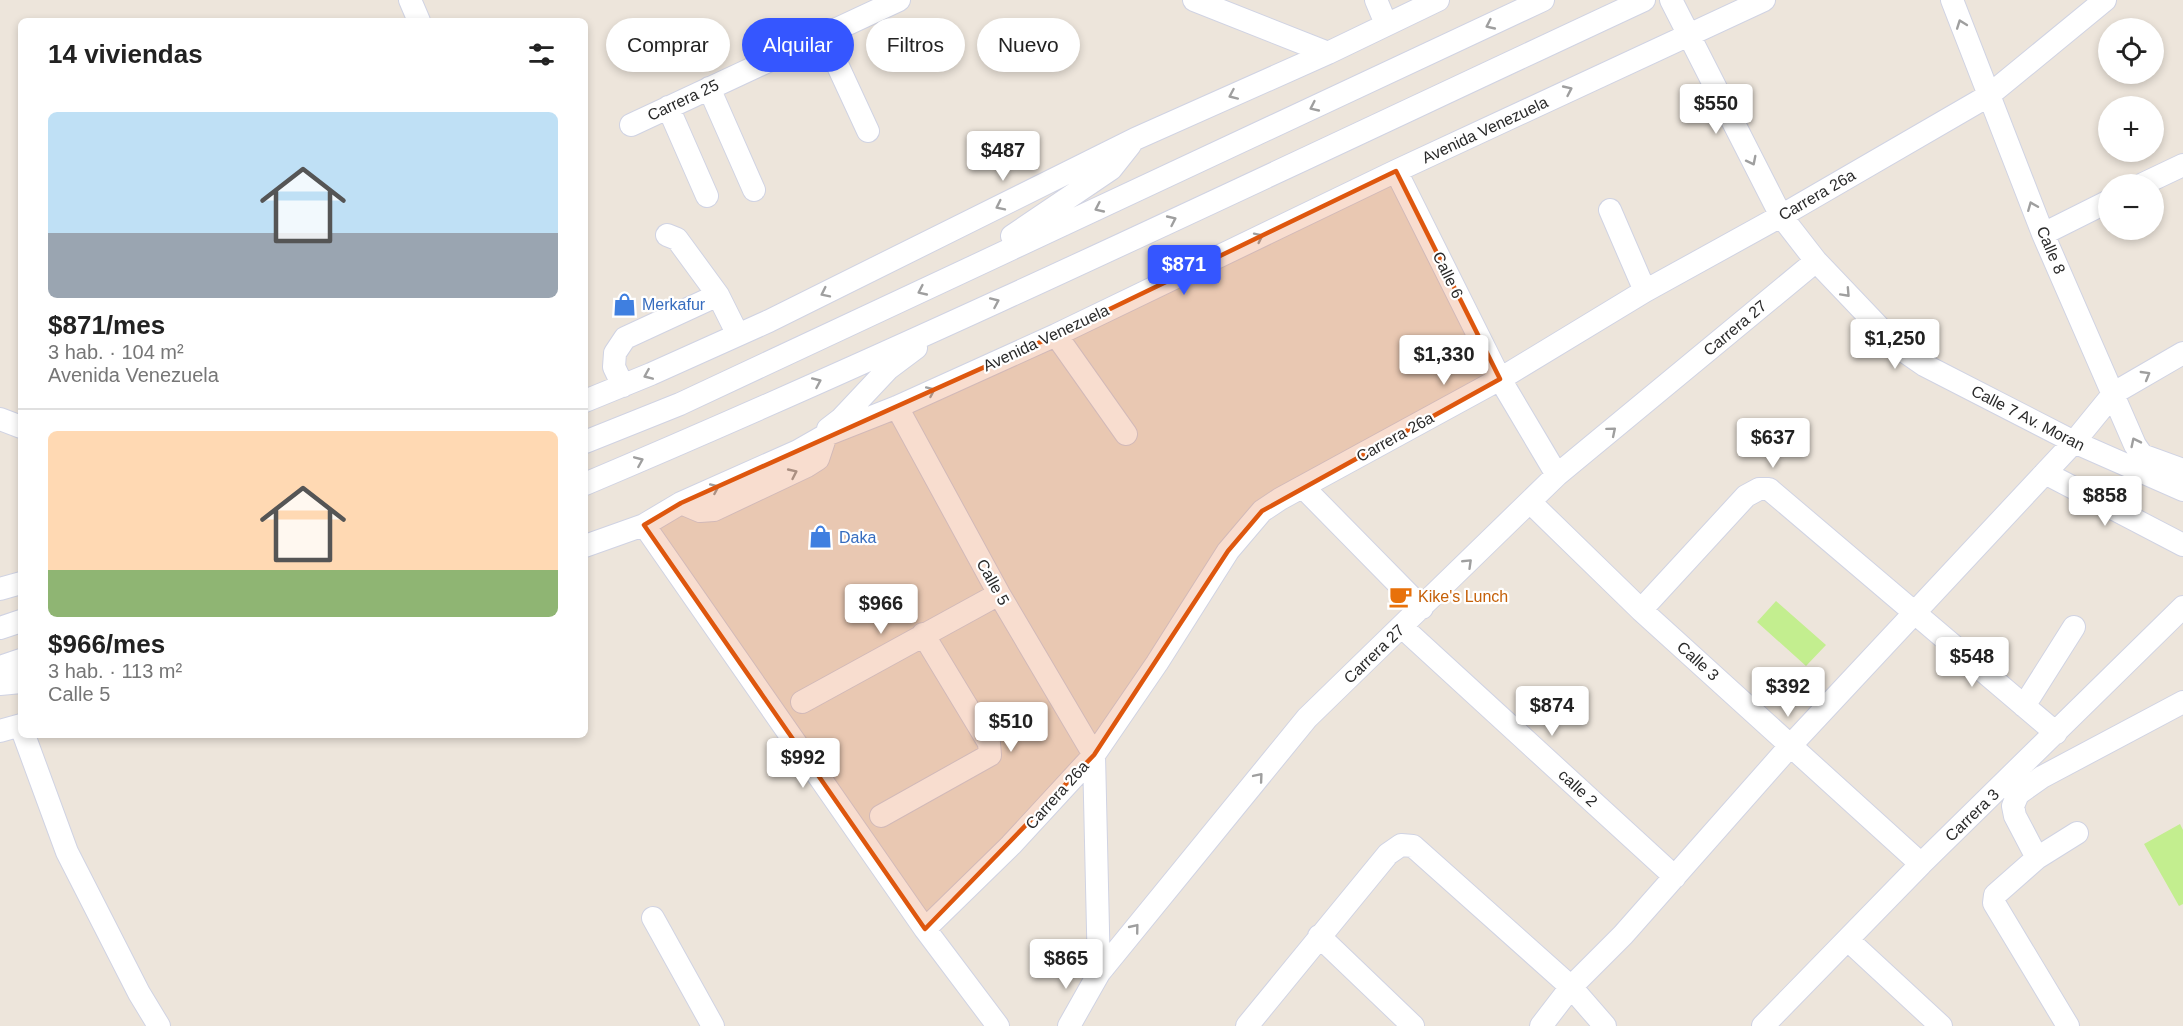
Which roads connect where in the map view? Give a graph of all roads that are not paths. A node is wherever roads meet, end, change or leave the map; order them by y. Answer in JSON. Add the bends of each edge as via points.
{"nodes":[{"id":1,"x":410,"y":0,"type":"edge"},
{"id":2,"x":899,"y":0,"type":"edge"},
{"id":3,"x":1194,"y":0,"type":"edge"},
{"id":4,"x":1376,"y":0,"type":"edge"},
{"id":5,"x":1438,"y":0,"type":"edge"},
{"id":6,"x":1543,"y":0,"type":"edge"},
{"id":7,"x":1644,"y":0,"type":"edge"},
{"id":8,"x":1671,"y":0,"type":"edge"},
{"id":9,"x":1764,"y":0,"type":"edge"},
{"id":10,"x":1952,"y":0,"type":"edge"},
{"id":11,"x":2105,"y":0,"type":"edge"},
{"id":12,"x":419,"y":18,"type":"edge"},
{"id":13,"x":854,"y":22,"type":"edge"},
{"id":14,"x":1386,"y":24,"type":"junction"},
{"id":15,"x":1687,"y":35,"type":"junction"},
{"id":16,"x":1328,"y":53,"type":"junction"},
{"id":17,"x":744,"y":72,"type":"edge"},
{"id":18,"x":841,"y":72,"type":"edge"},
{"id":19,"x":709,"y":88,"type":"junction"},
{"id":20,"x":1988,"y":96,"type":"junction"},
{"id":21,"x":668,"y":107,"type":"junction"},
{"id":22,"x":631,"y":125,"type":"dead end"},
{"id":23,"x":868,"y":131,"type":"dead end"},
{"id":24,"x":1135,"y":139,"type":"junction"},
{"id":25,"x":2183,"y":165,"type":"edge"},
{"id":26,"x":1396,"y":171,"type":"junction"},
{"id":27,"x":2164,"y":174,"type":"edge"},
{"id":28,"x":754,"y":190,"type":"dead end"},
{"id":29,"x":707,"y":196,"type":"dead end"},
{"id":30,"x":2098,"y":206,"type":"edge"},
{"id":31,"x":1610,"y":210,"type":"dead end"},
{"id":32,"x":1780,"y":216,"type":"junction"},
{"id":33,"x":2043,"y":234,"type":"junction"},
{"id":34,"x":667,"y":235,"type":"dead end"},
{"id":35,"x":1816,"y":261,"type":"junction"},
{"id":36,"x":969,"y":269,"type":"junction"},
{"id":37,"x":1645,"y":291,"type":"junction"},
{"id":38,"x":718,"y":295,"type":"junction"},
{"id":39,"x":957,"y":319,"type":"junction"},
{"id":40,"x":738,"y":335,"type":"junction"},
{"id":41,"x":1056,"y":335,"type":"junction"},
{"id":42,"x":2183,"y":353,"type":"edge"},
{"id":43,"x":1500,"y":379,"type":"junction"},
{"id":44,"x":623,"y":386,"type":"junction"},
{"id":45,"x":2114,"y":393,"type":"junction"},
{"id":46,"x":588,"y":400,"type":"edge"},
{"id":47,"x":897,"y":406,"type":"junction"},
{"id":48,"x":0,"y":418,"type":"edge"},
{"id":49,"x":18,"y":426,"type":"edge"},
{"id":50,"x":1126,"y":434,"type":"dead end"},
{"id":51,"x":826,"y":435,"type":"junction"},
{"id":52,"x":588,"y":441,"type":"edge"},
{"id":53,"x":2074,"y":442,"type":"junction"},
{"id":54,"x":798,"y":451,"type":"junction"},
{"id":55,"x":2183,"y":470,"type":"edge"},
{"id":56,"x":2045,"y":473,"type":"junction"},
{"id":57,"x":1557,"y":476,"type":"junction"},
{"id":58,"x":588,"y":483,"type":"edge"},
{"id":59,"x":1303,"y":488,"type":"junction"},
{"id":60,"x":2183,"y":489,"type":"edge"},
{"id":61,"x":1530,"y":502,"type":"junction"},
{"id":62,"x":681,"y":503,"type":"junction"},
{"id":63,"x":644,"y":525,"type":"junction"},
{"id":64,"x":588,"y":545,"type":"edge"},
{"id":65,"x":2183,"y":545,"type":"edge"},
{"id":66,"x":18,"y":584,"type":"edge"},
{"id":67,"x":0,"y":589,"type":"edge"},
{"id":68,"x":999,"y":594,"type":"junction"},
{"id":69,"x":18,"y":600,"type":"edge"},
{"id":70,"x":0,"y":602,"type":"edge"},
{"id":71,"x":2183,"y":607,"type":"edge"},
{"id":72,"x":1422,"y":608,"type":"junction"},
{"id":73,"x":1641,"y":610,"type":"junction"},
{"id":74,"x":1913,"y":613,"type":"junction"},
{"id":75,"x":18,"y":622,"type":"edge"},
{"id":76,"x":1402,"y":627,"type":"junction"},
{"id":77,"x":2074,"y":627,"type":"dead end"},
{"id":78,"x":0,"y":628,"type":"edge"},
{"id":79,"x":923,"y":634,"type":"junction"},
{"id":80,"x":18,"y":661,"type":"edge"},
{"id":81,"x":0,"y":667,"type":"edge"},
{"id":82,"x":18,"y":682,"type":"edge"},
{"id":83,"x":0,"y":684,"type":"edge"},
{"id":84,"x":802,"y":702,"type":"dead end"},
{"id":85,"x":2183,"y":702,"type":"edge"},
{"id":86,"x":2024,"y":706,"type":"junction"},
{"id":87,"x":18,"y":726,"type":"edge"},
{"id":88,"x":0,"y":731,"type":"edge"},
{"id":89,"x":2056,"y":733,"type":"junction"},
{"id":90,"x":25,"y":738,"type":"edge"},
{"id":91,"x":1791,"y":745,"type":"junction"},
{"id":92,"x":1094,"y":755,"type":"junction"},
{"id":93,"x":881,"y":816,"type":"dead end"},
{"id":94,"x":2077,"y":833,"type":"dead end"},
{"id":95,"x":2037,"y":858,"type":"junction"},
{"id":96,"x":1922,"y":864,"type":"junction"},
{"id":97,"x":1675,"y":877,"type":"junction"},
{"id":98,"x":654,"y":918,"type":"dead end"},
{"id":99,"x":926,"y":929,"type":"junction"},
{"id":100,"x":1319,"y":936,"type":"junction"},
{"id":101,"x":1848,"y":940,"type":"junction"},
{"id":102,"x":1099,"y":973,"type":"junction"},
{"id":103,"x":1571,"y":987,"type":"junction"},
{"id":104,"x":159,"y":1026,"type":"edge"},
{"id":105,"x":713,"y":1026,"type":"edge"},
{"id":106,"x":998,"y":1026,"type":"edge"},
{"id":107,"x":1069,"y":1026,"type":"edge"},
{"id":108,"x":1246,"y":1026,"type":"edge"},
{"id":109,"x":1413,"y":1026,"type":"edge"},
{"id":110,"x":1541,"y":1026,"type":"edge"},
{"id":111,"x":1605,"y":1026,"type":"edge"},
{"id":112,"x":1763,"y":1026,"type":"edge"},
{"id":113,"x":1941,"y":1026,"type":"edge"},
{"id":114,"x":2068,"y":1026,"type":"edge"}],
"edges":[{"from":1,"to":12,"type":"street"},
{"from":2,"to":13,"type":"street","name":"Carrera 25"},
{"from":3,"to":16,"type":"street"},
{"from":4,"to":14,"type":"street"},
{"from":5,"to":14,"type":"street"},
{"from":6,"to":36,"type":"street","one_way":true},
{"from":39,"to":7,"type":"street","one_way":true},
{"from":8,"to":15,"type":"street","name":"Calle 7 Av. Moran"},
{"from":9,"to":15,"type":"street","name":"Avenida Venezuela"},
{"from":20,"to":10,"type":"street","name":"Calle 8","one_way":true},
{"from":11,"to":20,"type":"street","name":"Carrera 26a"},
{"from":14,"to":16,"type":"street"},
{"from":26,"to":15,"type":"street","name":"Avenida Venezuela","one_way":true},
{"from":15,"to":32,"type":"street","name":"Calle 7 Av. Moran","one_way":true},
{"from":16,"to":24,"type":"street","one_way":true},
{"from":17,"to":19,"type":"street","name":"Carrera 25"},
{"from":18,"to":23,"type":"street"},
{"from":19,"to":21,"type":"street","name":"Carrera 25"},
{"from":19,"to":28,"type":"street"},
{"from":20,"to":32,"type":"street","name":"Carrera 26a"},
{"from":33,"to":20,"type":"street","name":"Calle 8","one_way":true},
{"from":21,"to":22,"type":"street","name":"Carrera 25"},
{"from":21,"to":29,"type":"street"},
{"from":24,"to":36,"type":"street","via":[[1110,169]]},
{"from":24,"to":40,"type":"street","one_way":true},
{"from":25,"to":27,"type":"street"},
{"from":41,"to":26,"type":"street","name":"Avenida Venezuela","one_way":true},
{"from":26,"to":43,"type":"street","name":"Calle 6"},
{"from":30,"to":33,"type":"street"},
{"from":31,"to":37,"type":"street"},
{"from":32,"to":35,"type":"street","name":"Calle 7 Av. Moran"},
{"from":32,"to":37,"type":"street","name":"Carrera 26a"},
{"from":33,"to":45,"type":"street","name":"Calle 8"},
{"from":34,"to":38,"type":"street","via":[[677,239]]},
{"from":35,"to":53,"type":"street","name":"Calle 7 Av. Moran","one_way":true,"via":[[1898,347],[1924,365]]},
{"from":57,"to":35,"type":"street","name":"Carrera 27","one_way":true},
{"from":36,"to":52,"type":"street","one_way":true,"via":[[680,404]]},
{"from":37,"to":43,"type":"street","name":"Carrera 26a"},
{"from":38,"to":40,"type":"street"},
{"from":38,"to":44,"type":"street","via":[[625,338],[615,353],[614,367]]},
{"from":39,"to":54,"type":"street","via":[[888,369],[841,419]]},
{"from":58,"to":39,"type":"street","one_way":true},
{"from":40,"to":44,"type":"street","one_way":true},
{"from":47,"to":41,"type":"street","name":"Avenida Venezuela","one_way":true},
{"from":41,"to":50,"type":"street"},
{"from":45,"to":42,"type":"street","one_way":true},
{"from":43,"to":57,"type":"street","name":"Calle 6"},
{"from":43,"to":59,"type":"street","name":"Carrera 26a"},
{"from":44,"to":46,"type":"street"},
{"from":45,"to":53,"type":"street"},
{"from":55,"to":45,"type":"street","name":"Calle 8","one_way":true,"via":[[2142,455]]},
{"from":47,"to":51,"type":"street","name":"Avenida Venezuela"},
{"from":47,"to":68,"type":"street","name":"Calle 5"},
{"from":48,"to":49,"type":"street"},
{"from":51,"to":54,"type":"street","name":"Avenida Venezuela"},
{"from":62,"to":51,"type":"street","one_way":true,"via":[[708,512],[725,505],[818,459]]},
{"from":53,"to":56,"type":"street"},
{"from":53,"to":60,"type":"street","name":"Calle 7 Av. Moran"},
{"from":62,"to":54,"type":"street","name":"Avenida Venezuela","one_way":true},
{"from":56,"to":65,"type":"street"},
{"from":56,"to":74,"type":"street"},
{"from":57,"to":61,"type":"street","name":"Carrera 27"},
{"from":59,"to":72,"type":"street"},
{"from":59,"to":92,"type":"street","name":"Carrera 26a","via":[[1262,511],[1228,550]]},
{"from":72,"to":61,"type":"street","name":"Carrera 27","one_way":true},
{"from":61,"to":73,"type":"street","name":"Calle 3"},
{"from":62,"to":63,"type":"street","name":"Avenida Venezuela"},
{"from":63,"to":64,"type":"street","name":"Avenida Venezuela"},
{"from":63,"to":99,"type":"street"},
{"from":66,"to":67,"type":"street"},
{"from":68,"to":79,"type":"street"},
{"from":68,"to":92,"type":"street","name":"Calle 5"},
{"from":69,"to":70,"type":"street"},
{"from":71,"to":89,"type":"street","name":"Carrera 3"},
{"from":72,"to":76,"type":"street","name":"Carrera 27"},
{"from":73,"to":74,"type":"street","via":[[1746,496],[1769,489]]},
{"from":73,"to":91,"type":"street","name":"Calle 3"},
{"from":74,"to":86,"type":"street"},
{"from":74,"to":91,"type":"street"},
{"from":75,"to":78,"type":"street"},
{"from":76,"to":97,"type":"street","name":"calle 2"},
{"from":102,"to":76,"type":"street","name":"Carrera 27","one_way":true,"via":[[1307,718]]},
{"from":77,"to":86,"type":"street"},
{"from":79,"to":84,"type":"street"},
{"from":79,"to":93,"type":"street","via":[[988,743],[990,754]]},
{"from":80,"to":81,"type":"street"},
{"from":82,"to":83,"type":"street"},
{"from":85,"to":95,"type":"street","via":[[2042,777],[2018,794],[2013,806],[2015,816]]},
{"from":86,"to":89,"type":"street"},
{"from":87,"to":88,"type":"street"},
{"from":89,"to":96,"type":"street","name":"Carrera 3"},
{"from":90,"to":104,"type":"street","via":[[67,852]]},
{"from":91,"to":96,"type":"street","name":"Calle 3"},
{"from":91,"to":97,"type":"street"},
{"from":92,"to":99,"type":"street","name":"Carrera 26a"},
{"from":92,"to":102,"type":"street"},
{"from":94,"to":95,"type":"street"},
{"from":95,"to":114,"type":"street","via":[[1995,895],[1994,903]]},
{"from":96,"to":101,"type":"street","name":"Carrera 3"},
{"from":97,"to":103,"type":"street"},
{"from":98,"to":105,"type":"street"},
{"from":99,"to":106,"type":"street"},
{"from":100,"to":103,"type":"street","via":[[1388,854],[1401,845],[1413,846]]},
{"from":100,"to":108,"type":"street"},
{"from":100,"to":109,"type":"street"},
{"from":101,"to":112,"type":"street","name":"Carrera 3"},
{"from":101,"to":113,"type":"street"},
{"from":102,"to":107,"type":"street","name":"Carrera 27"},
{"from":103,"to":110,"type":"street"},
{"from":103,"to":111,"type":"street"}]}
